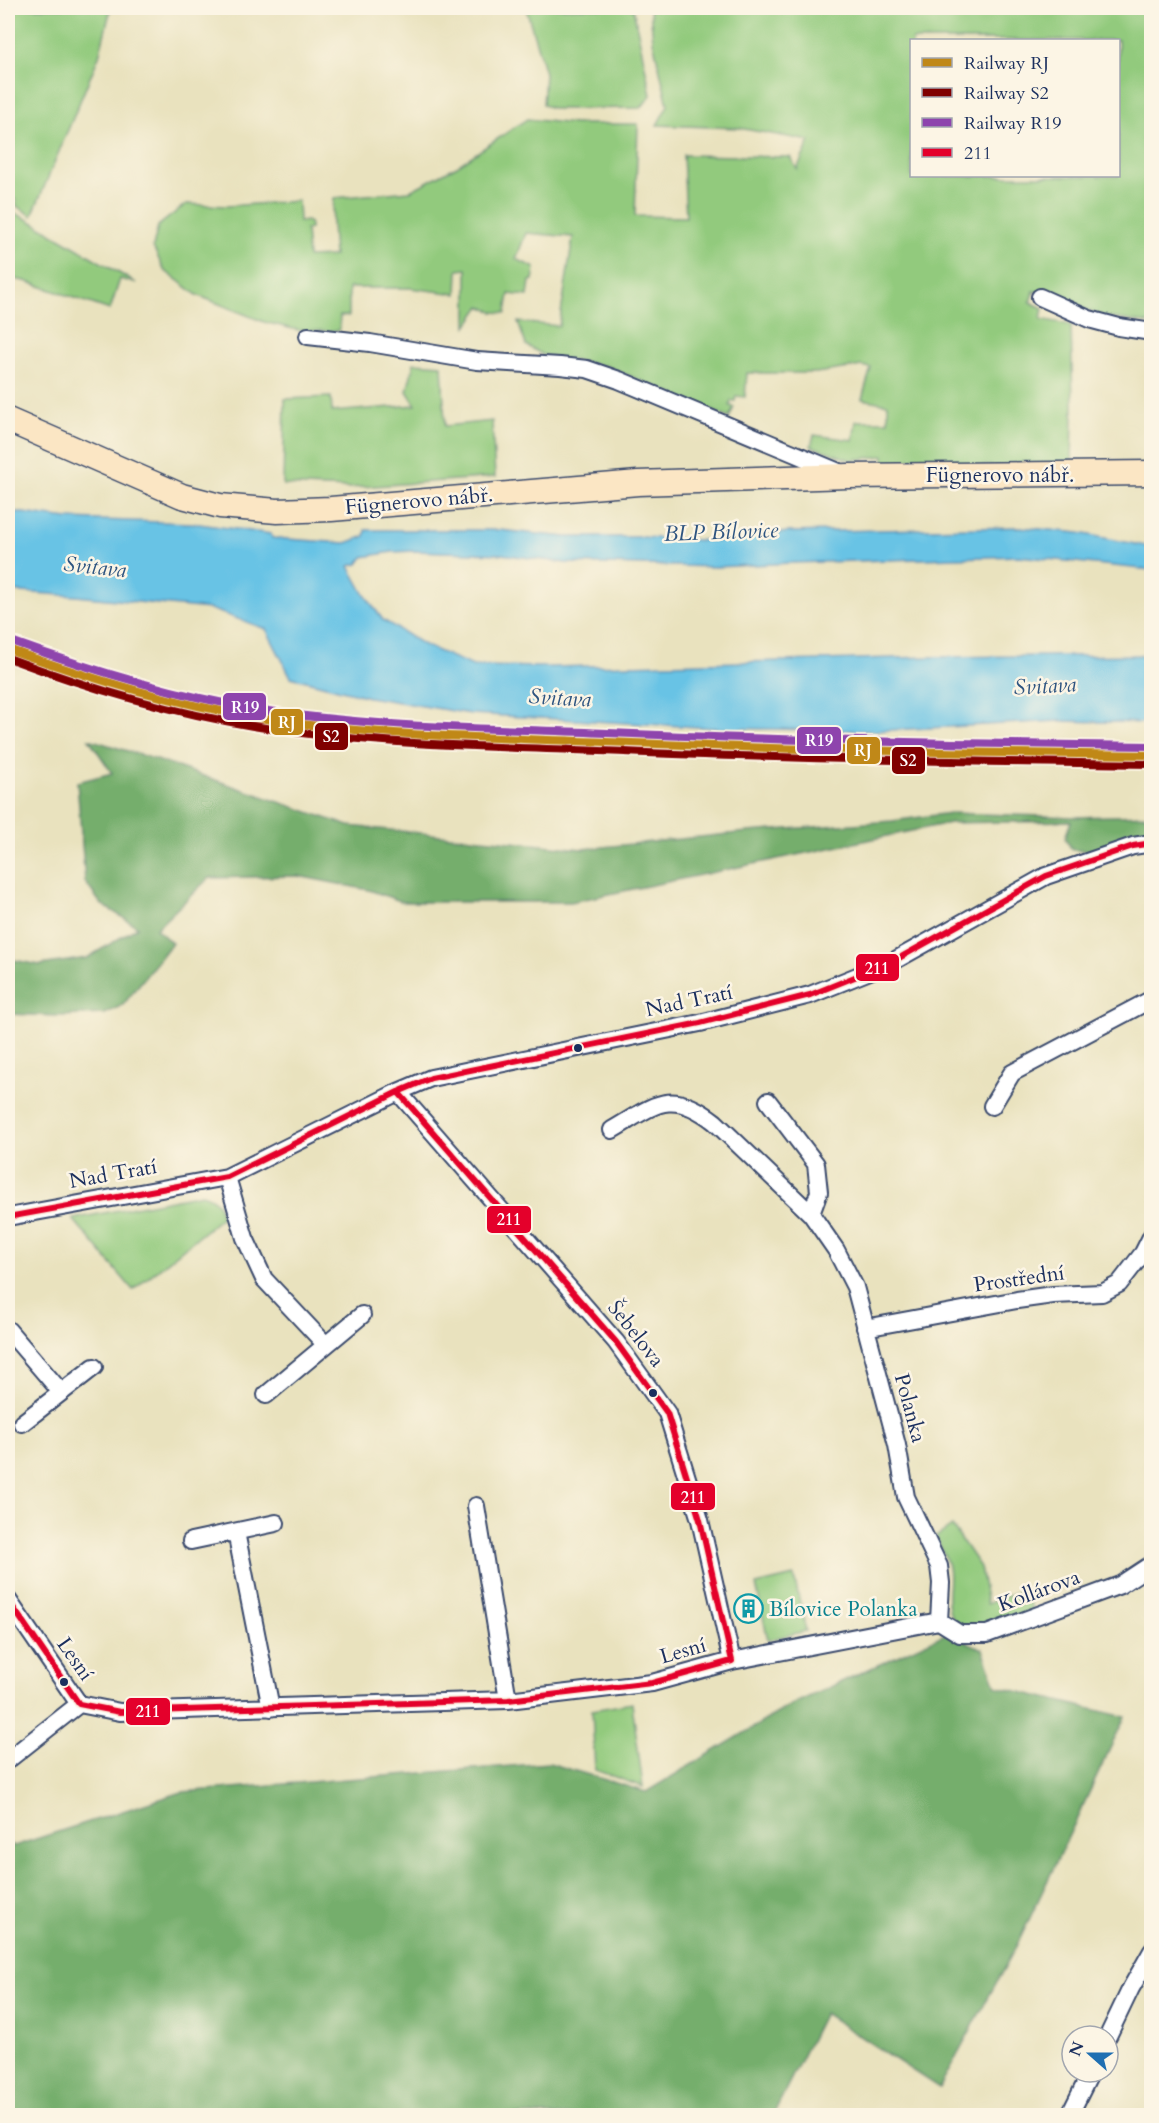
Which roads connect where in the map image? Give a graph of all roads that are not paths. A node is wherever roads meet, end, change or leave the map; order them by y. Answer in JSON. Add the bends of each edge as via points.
{"nodes":[{"id":1,"x":1040,"y":297,"type":"dead end"},
{"id":2,"x":1152,"y":332,"type":"edge"},
{"id":3,"x":308,"y":336,"type":"dead end"},
{"id":4,"x":8,"y":420,"type":"edge"},
{"id":5,"x":1152,"y":473,"type":"edge"},
{"id":6,"x":848,"y":476,"type":"junction"},
{"id":7,"x":1152,"y":843,"type":"edge"},
{"id":8,"x":1152,"y":999,"type":"edge"},
{"id":9,"x":398,"y":1092,"type":"junction"},
{"id":10,"x":768,"y":1101,"type":"dead end"},
{"id":11,"x":992,"y":1106,"type":"dead end"},
{"id":12,"x":612,"y":1130,"type":"dead end"},
{"id":13,"x":227,"y":1177,"type":"junction"},
{"id":14,"x":811,"y":1214,"type":"junction"},
{"id":15,"x":8,"y":1216,"type":"edge"},
{"id":16,"x":1152,"y":1235,"type":"edge"},
{"id":17,"x":362,"y":1315,"type":"dead end"},
{"id":18,"x":865,"y":1328,"type":"junction"},
{"id":19,"x":8,"y":1330,"type":"edge"},
{"id":20,"x":326,"y":1345,"type":"junction"},
{"id":21,"x":94,"y":1367,"type":"dead end"},
{"id":22,"x":62,"y":1392,"type":"junction"},
{"id":23,"x":267,"y":1395,"type":"dead end"},
{"id":24,"x":22,"y":1423,"type":"dead end"},
{"id":25,"x":476,"y":1506,"type":"dead end"},
{"id":26,"x":276,"y":1523,"type":"dead end"},
{"id":27,"x":236,"y":1532,"type":"junction"},
{"id":28,"x":191,"y":1541,"type":"dead end"},
{"id":29,"x":1152,"y":1564,"type":"edge"},
{"id":30,"x":8,"y":1600,"type":"edge"},
{"id":31,"x":939,"y":1621,"type":"junction"},
{"id":32,"x":732,"y":1661,"type":"junction"},
{"id":33,"x":508,"y":1700,"type":"junction"},
{"id":34,"x":78,"y":1704,"type":"junction"},
{"id":35,"x":271,"y":1708,"type":"junction"},
{"id":36,"x":8,"y":1760,"type":"edge"},
{"id":37,"x":1152,"y":1952,"type":"edge"},
{"id":38,"x":1114,"y":2024,"type":"edge"},
{"id":39,"x":1085,"y":2084,"type":"edge"},
{"id":40,"x":1069,"y":2115,"type":"edge"}],
"edges":[{"from":1,"to":2,"type":"street","via":[[1089,319]]},
{"from":3,"to":6,"type":"street","name":"Fügnerovo nábř.","via":[[477,361],[587,369]]},
{"from":4,"to":6,"type":"street","name":"Fügnerovo nábř.","via":[[182,496],[251,510],[313,510],[638,483]]},
{"from":5,"to":6,"type":"street","name":"Fügnerovo nábř."},
{"from":7,"to":9,"type":"street","name":"Nad Tratí","via":[[1046,876],[892,962],[810,995],[700,1023],[431,1078]]},
{"from":8,"to":11,"type":"street","via":[[1012,1073]]},
{"from":9,"to":13,"type":"street","name":"Nad Tratí"},
{"from":9,"to":32,"type":"street","name":"Šebelova","via":[[616,1342],[667,1413],[700,1520]]},
{"from":10,"to":14,"type":"street","via":[[816,1164],[819,1192]]},
{"from":12,"to":14,"type":"street","name":"Polanka","via":[[665,1102],[700,1110]]},
{"from":13,"to":15,"type":"street","name":"Nad Tratí"},
{"from":13,"to":20,"type":"street","via":[[245,1238],[264,1279]]},
{"from":14,"to":18,"type":"street","name":"Polanka","via":[[855,1287]]},
{"from":16,"to":18,"type":"street","name":"Prostřední","via":[[1119,1284],[1102,1293],[1017,1300]]},
{"from":17,"to":20,"type":"street"},
{"from":18,"to":31,"type":"street","name":"Polanka","via":[[897,1445],[906,1497],[939,1566]]},
{"from":19,"to":22,"type":"street"},
{"from":20,"to":23,"type":"street"},
{"from":21,"to":22,"type":"street"},
{"from":22,"to":24,"type":"street"},
{"from":25,"to":33,"type":"street"},
{"from":26,"to":27,"type":"street"},
{"from":27,"to":28,"type":"street"},
{"from":27,"to":35,"type":"street"},
{"from":29,"to":31,"type":"street","name":"Kollárova","via":[[1120,1585],[987,1634],[960,1634]]},
{"from":30,"to":34,"type":"street","name":"Lesní"},
{"from":31,"to":32,"type":"street","name":"Lesní"},
{"from":32,"to":33,"type":"street","name":"Lesní","via":[[652,1683]]},
{"from":33,"to":35,"type":"street","name":"Lesní"},
{"from":34,"to":35,"type":"street","name":"Lesní","via":[[120,1712]]},
{"from":34,"to":36,"type":"street"},
{"from":37,"to":38,"type":"street"},
{"from":39,"to":40,"type":"street"}]}
